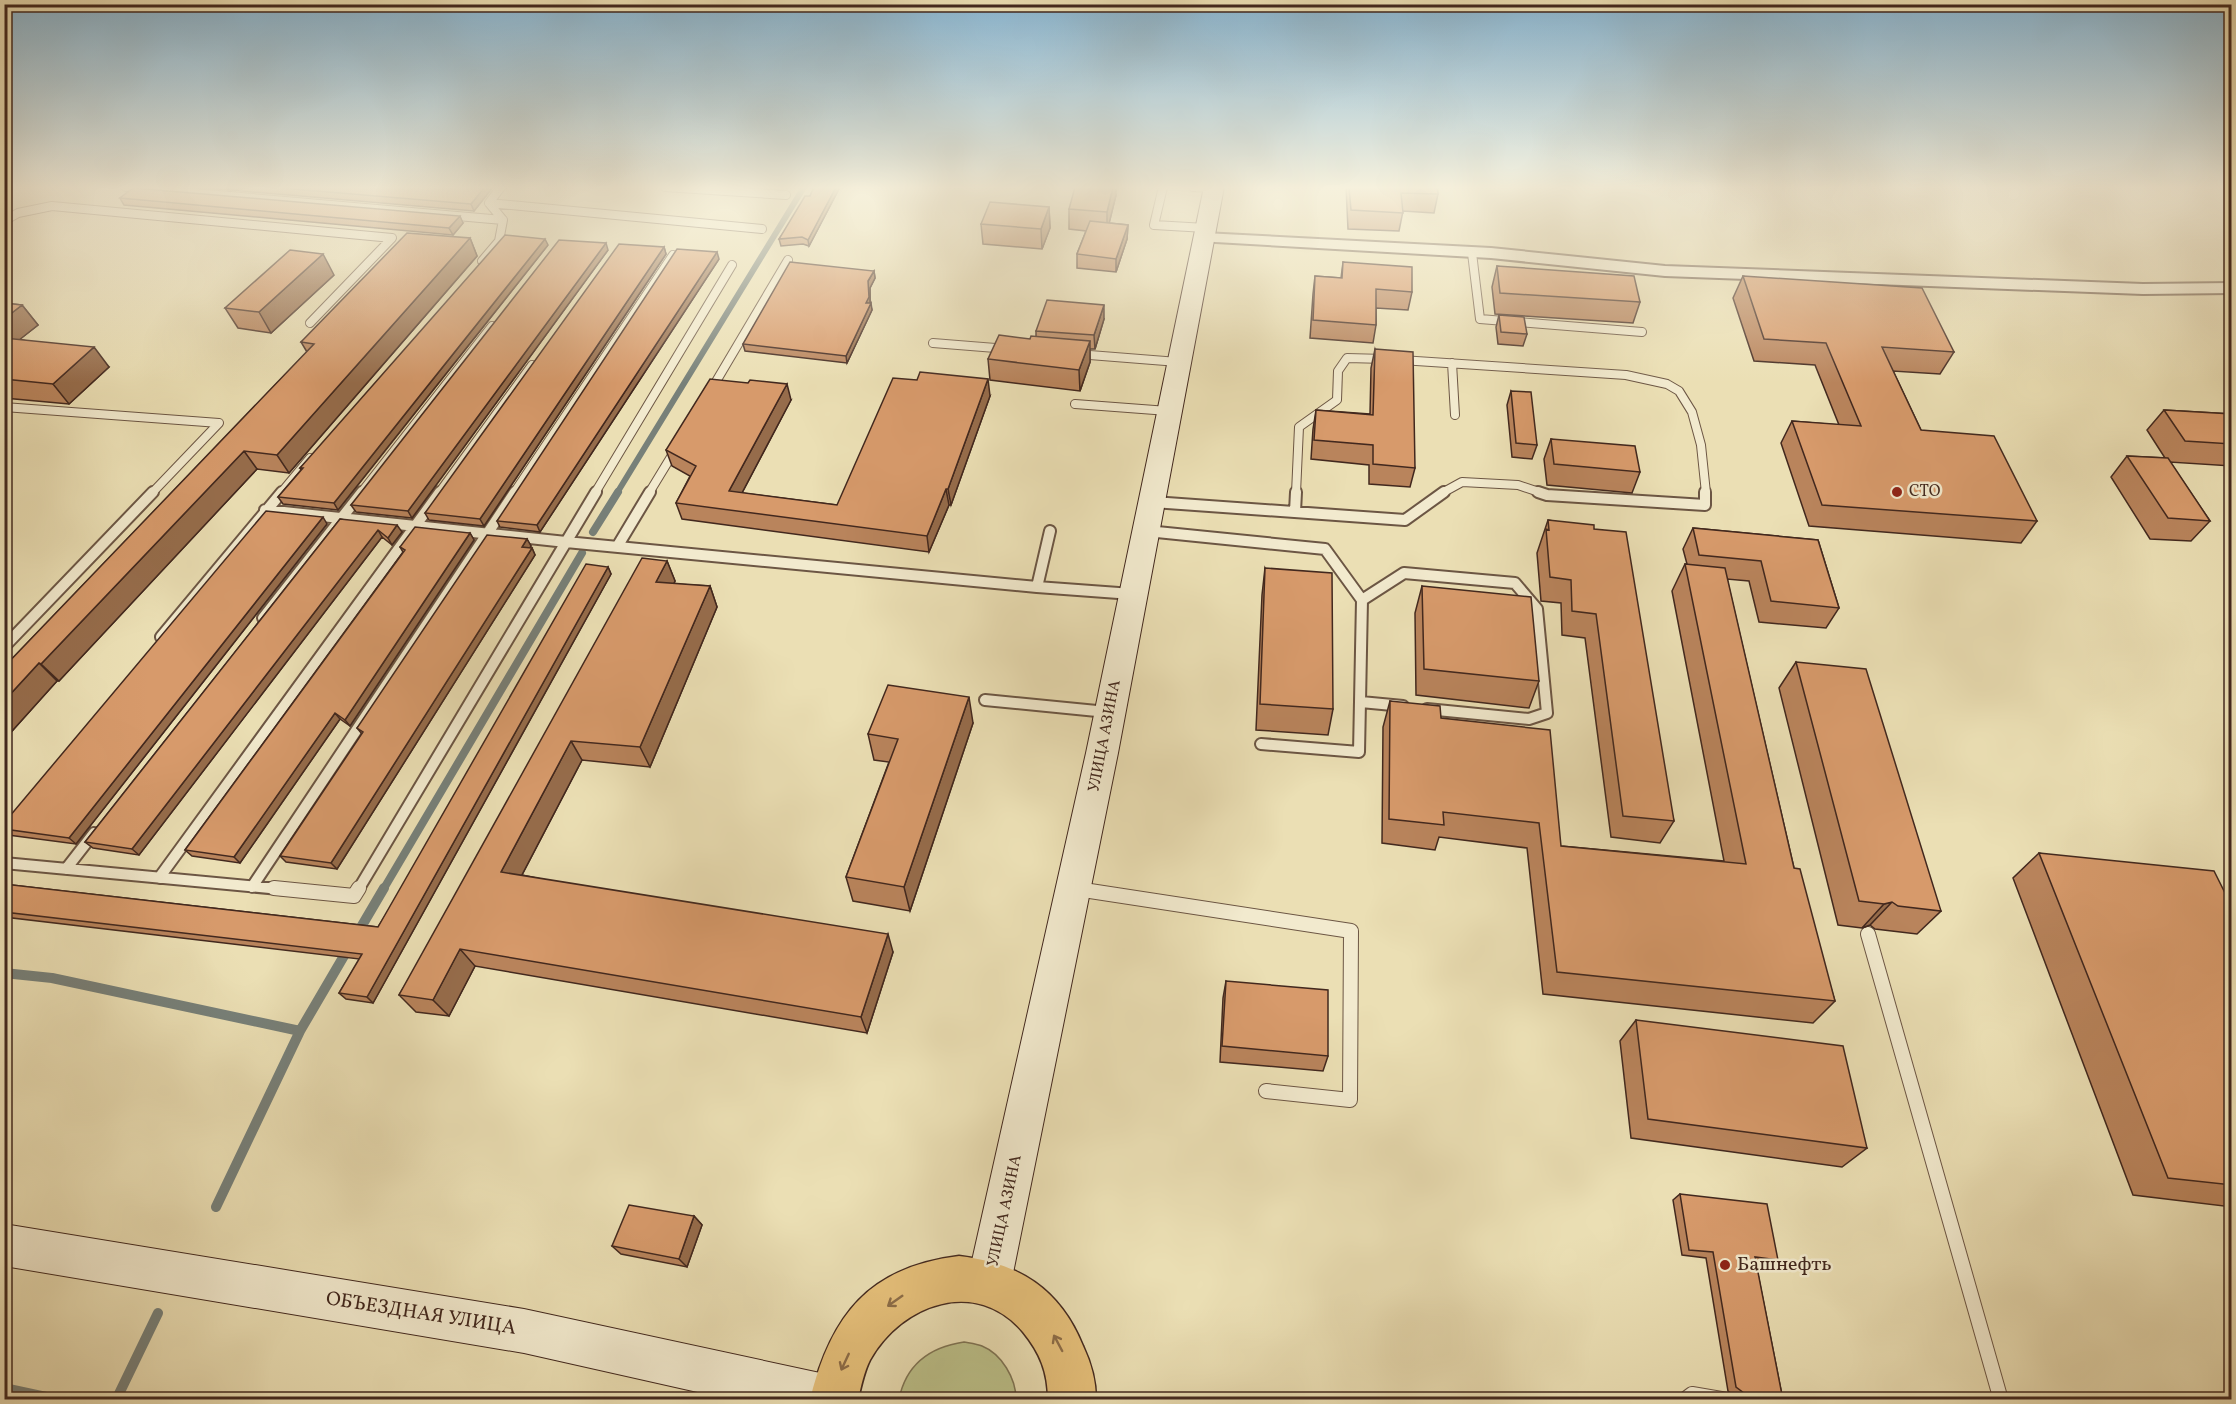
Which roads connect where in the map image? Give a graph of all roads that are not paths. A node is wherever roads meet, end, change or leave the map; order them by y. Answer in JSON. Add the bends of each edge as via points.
{"nodes":[{"id":1,"x":378,"y":253,"type":"edge"},
{"id":2,"x":490,"y":253,"type":"edge"},
{"id":3,"x":1201,"y":253,"type":"edge"},
{"id":4,"x":1466,"y":253,"type":"edge"},
{"id":5,"x":1472,"y":253,"type":"junction"},
{"id":6,"x":673,"y":255,"type":"edge"},
{"id":7,"x":788,"y":260,"type":"edge"},
{"id":8,"x":732,"y":265,"type":"dead end"},
{"id":9,"x":476,"y":268,"type":"edge"},
{"id":10,"x":2232,"y":288,"type":"edge"},
{"id":11,"x":496,"y":320,"type":"edge"},
{"id":12,"x":310,"y":323,"type":"dead end"},
{"id":13,"x":1642,"y":332,"type":"dead end"},
{"id":14,"x":933,"y":343,"type":"dead end"},
{"id":15,"x":1015,"y":349,"type":"edge"},
{"id":16,"x":1062,"y":353,"type":"edge"},
{"id":17,"x":540,"y":354,"type":"edge"},
{"id":18,"x":1178,"y":362,"type":"junction"},
{"id":19,"x":1452,"y":363,"type":"junction"},
{"id":20,"x":709,"y":394,"type":"edge"},
{"id":21,"x":1075,"y":404,"type":"dead end"},
{"id":22,"x":4,"y":407,"type":"edge"},
{"id":23,"x":1168,"y":411,"type":"junction"},
{"id":24,"x":1455,"y":415,"type":"dead end"},
{"id":25,"x":684,"y":435,"type":"edge"},
{"id":26,"x":320,"y":447,"type":"edge"},
{"id":27,"x":265,"y":510,"type":"junction"},
{"id":28,"x":1295,"y":512,"type":"junction"},
{"id":29,"x":1150,"y":516,"type":"junction"},
{"id":30,"x":341,"y":517,"type":"junction"},
{"id":31,"x":415,"y":525,"type":"junction"},
{"id":32,"x":1050,"y":531,"type":"dead end"},
{"id":33,"x":487,"y":534,"type":"junction"},
{"id":34,"x":566,"y":542,"type":"junction"},
{"id":35,"x":617,"y":547,"type":"junction"},
{"id":36,"x":1037,"y":587,"type":"junction"},
{"id":37,"x":1133,"y":594,"type":"junction"},
{"id":38,"x":1362,"y":600,"type":"junction"},
{"id":39,"x":254,"y":628,"type":"edge"},
{"id":40,"x":153,"y":646,"type":"edge"},
{"id":41,"x":4,"y":647,"type":"edge"},
{"id":42,"x":985,"y":700,"type":"dead end"},
{"id":43,"x":1361,"y":702,"type":"junction"},
{"id":44,"x":1110,"y":713,"type":"junction"},
{"id":45,"x":1261,"y":744,"type":"dead end"},
{"id":46,"x":102,"y":822,"type":"edge"},
{"id":47,"x":4,"y":863,"type":"edge"},
{"id":48,"x":66,"y":869,"type":"junction"},
{"id":49,"x":159,"y":878,"type":"junction"},
{"id":50,"x":252,"y":886,"type":"junction"},
{"id":51,"x":1074,"y":888,"type":"junction"},
{"id":52,"x":1868,"y":934,"type":"dead end"},
{"id":53,"x":1266,"y":1091,"type":"dead end"},
{"id":54,"x":4,"y":1245,"type":"edge"},
{"id":55,"x":989,"y":1283,"type":"junction"},
{"id":56,"x":834,"y":1399,"type":"edge"},
{"id":57,"x":1072,"y":1400,"type":"edge"},
{"id":58,"x":1684,"y":1400,"type":"edge"},
{"id":59,"x":1727,"y":1400,"type":"edge"},
{"id":60,"x":2001,"y":1400,"type":"edge"}],
"edges":[{"from":1,"to":12,"type":"lane"},
{"from":2,"to":9,"type":"lane"},
{"from":3,"to":18,"type":"street","name":"УЛИЦА АЗИНА"},
{"from":4,"to":5,"type":"street"},
{"from":5,"to":10,"type":"street","via":[[1674,272],[2143,289]]},
{"from":5,"to":13,"type":"lane","via":[[1480,319]]},
{"from":6,"to":33,"type":"lane"},
{"from":7,"to":20,"type":"lane"},
{"from":8,"to":34,"type":"lane"},
{"from":11,"to":30,"type":"lane"},
{"from":14,"to":15,"type":"lane"},
{"from":16,"to":18,"type":"lane"},
{"from":17,"to":31,"type":"lane"},
{"from":18,"to":23,"type":"street","name":"УЛИЦА АЗИНА"},
{"from":19,"to":24,"type":"lane"},
{"from":19,"to":28,"type":"lane","via":[[1347,358],[1338,371],[1337,400],[1299,427]]},
{"from":19,"to":28,"type":"lane","via":[[1626,375],[1660,381],[1680,392],[1692,410],[1707,489],[1705,505],[1547,495],[1518,485],[1462,482],[1406,520]]},
{"from":21,"to":23,"type":"lane"},
{"from":22,"to":41,"type":"lane","via":[[219,423]]},
{"from":23,"to":29,"type":"street","name":"УЛИЦА АЗИНА"},
{"from":25,"to":35,"type":"lane"},
{"from":26,"to":27,"type":"lane"},
{"from":27,"to":30,"type":"lane"},
{"from":27,"to":40,"type":"lane"},
{"from":28,"to":29,"type":"lane","via":[[1228,509]]},
{"from":29,"to":37,"type":"street","name":"УЛИЦА АЗИНА"},
{"from":29,"to":38,"type":"lane","via":[[1325,549]]},
{"from":30,"to":31,"type":"lane"},
{"from":30,"to":39,"type":"lane"},
{"from":31,"to":33,"type":"lane"},
{"from":31,"to":49,"type":"lane"},
{"from":32,"to":36,"type":"lane"},
{"from":33,"to":34,"type":"lane"},
{"from":33,"to":50,"type":"lane"},
{"from":34,"to":35,"type":"lane"},
{"from":34,"to":50,"type":"lane","via":[[354,896]]},
{"from":35,"to":36,"type":"lane","via":[[654,556]]},
{"from":36,"to":37,"type":"lane"},
{"from":37,"to":44,"type":"street","name":"УЛИЦА АЗИНА"},
{"from":38,"to":43,"type":"lane"},
{"from":38,"to":43,"type":"lane","via":[[1404,573],[1515,583],[1537,609],[1546,713],[1529,719]]},
{"from":42,"to":44,"type":"lane"},
{"from":43,"to":45,"type":"lane","via":[[1359,752]]},
{"from":44,"to":51,"type":"street","name":"УЛИЦА АЗИНА"},
{"from":46,"to":48,"type":"lane"},
{"from":47,"to":48,"type":"lane"},
{"from":48,"to":49,"type":"lane"},
{"from":49,"to":50,"type":"lane"},
{"from":51,"to":53,"type":"lane","via":[[1351,931],[1350,1100]]},
{"from":51,"to":55,"type":"street","name":"УЛИЦА АЗИНА"},
{"from":52,"to":60,"type":"lane"},
{"from":54,"to":56,"type":"street","name":"ОБЪЕЗДНАЯ УЛИЦА","via":[[524,1331]]},
{"from":55,"to":56,"type":"main road","one_way":true,"via":[[971,1278],[933,1282],[896,1299],[864,1328],[842,1365]]},
{"from":57,"to":55,"type":"main road","one_way":true,"via":[[1062,1346],[1039,1312],[1008,1289]]},
{"from":58,"to":59,"type":"lane","via":[[1692,1394]]}]}
